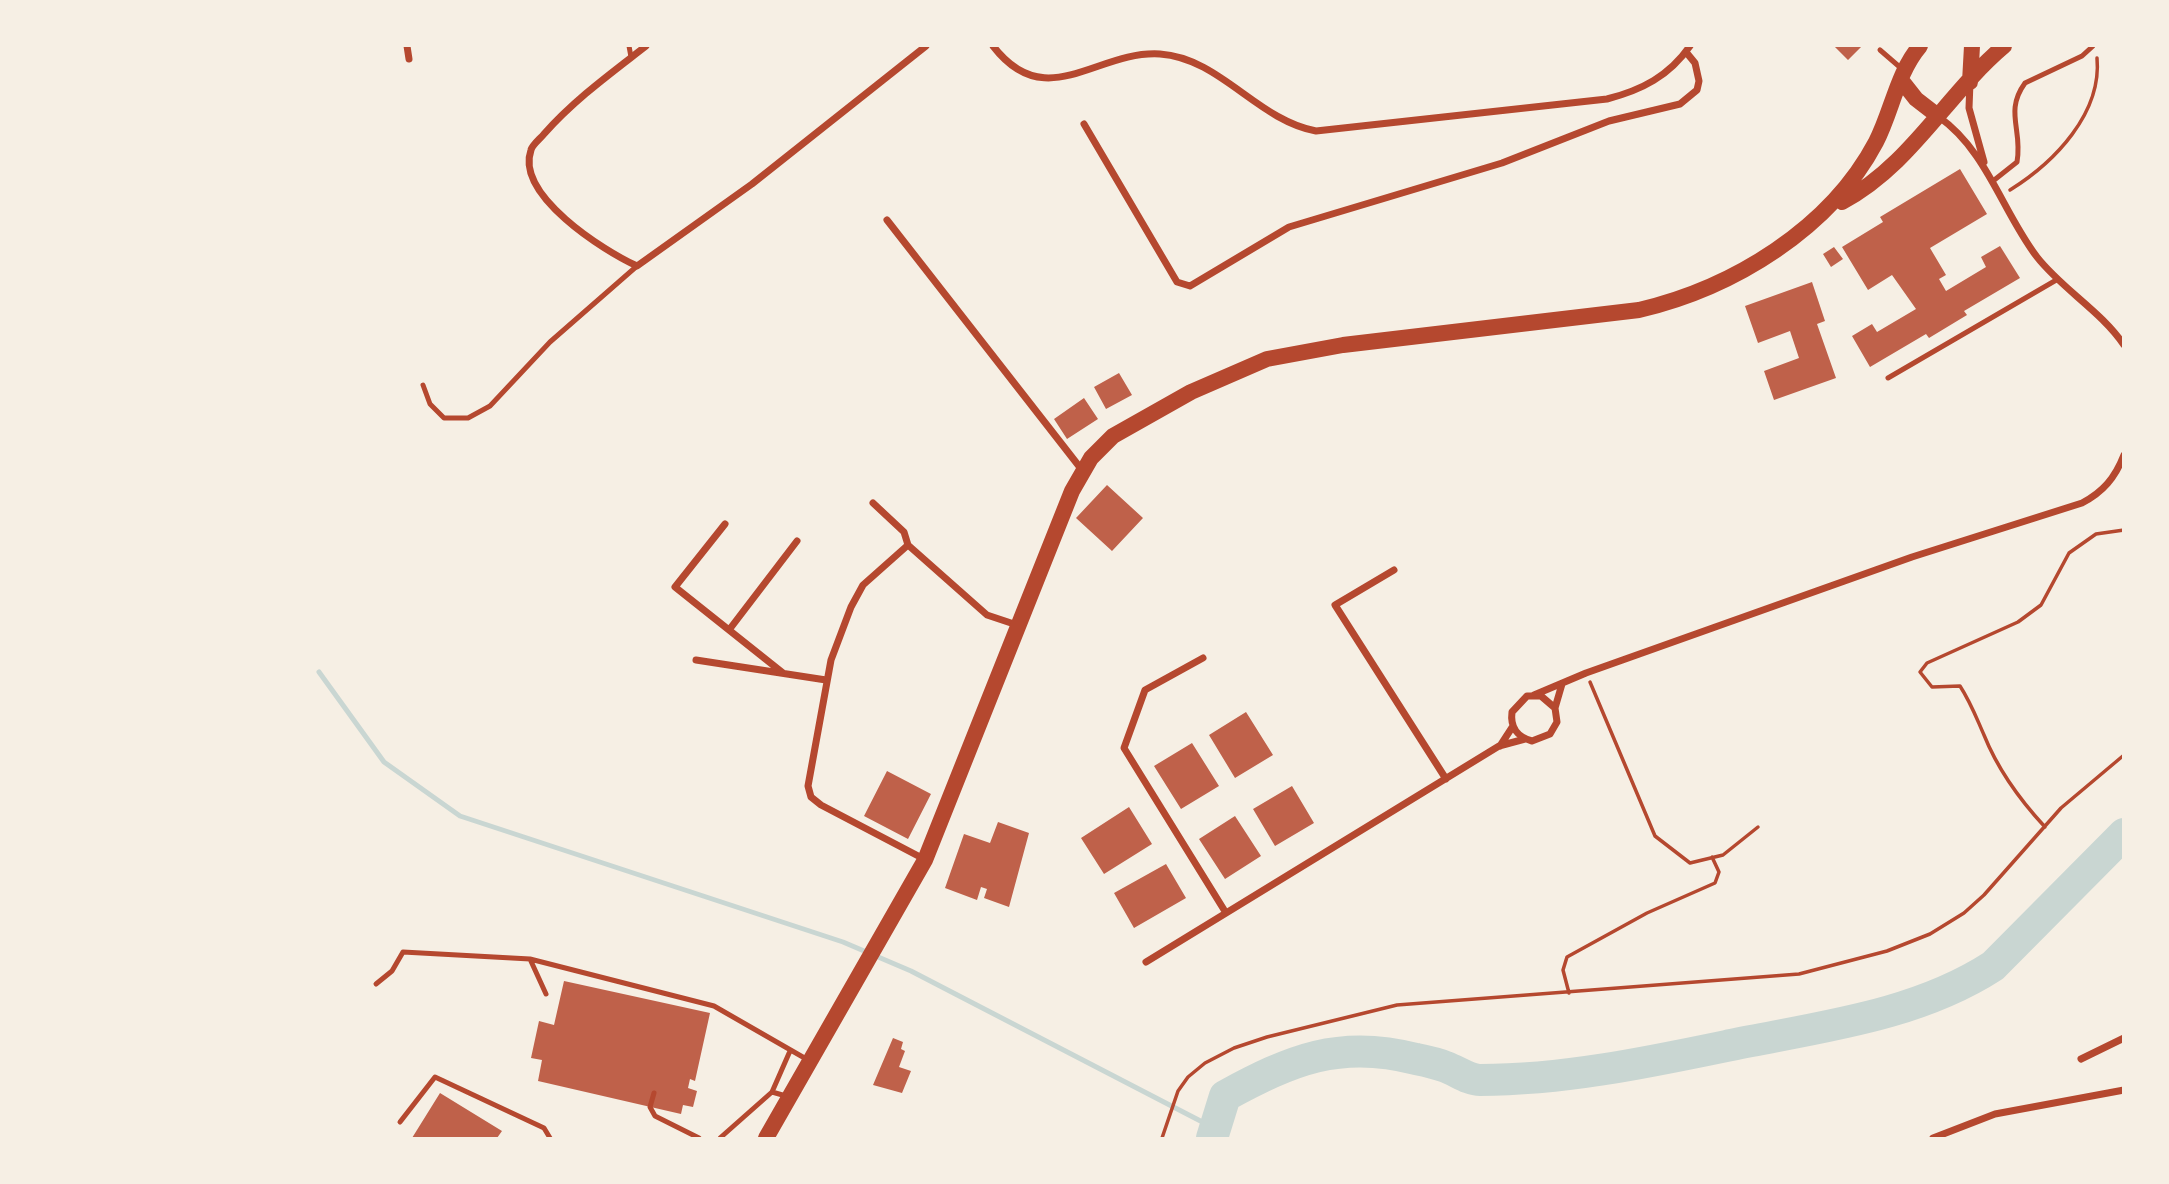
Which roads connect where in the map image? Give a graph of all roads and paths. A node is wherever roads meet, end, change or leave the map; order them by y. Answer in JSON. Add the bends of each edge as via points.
{"nodes":[{"id":1,"x":407,"y":46,"type":"edge"},
{"id":2,"x":629,"y":46,"type":"edge"},
{"id":3,"x":646,"y":46,"type":"edge"},
{"id":4,"x":926,"y":46,"type":"edge"},
{"id":5,"x":993,"y":46,"type":"edge"},
{"id":6,"x":1920,"y":46,"type":"edge"},
{"id":7,"x":1972,"y":46,"type":"edge"},
{"id":8,"x":2004,"y":46,"type":"edge"},
{"id":9,"x":2093,"y":46,"type":"edge"},
{"id":10,"x":1688,"y":49,"type":"edge"},
{"id":11,"x":1881,"y":51,"type":"dead end"},
{"id":12,"x":631,"y":57,"type":"junction"},
{"id":13,"x":408,"y":59,"type":"dead end"},
{"id":14,"x":1903,"y":75,"type":"junction"},
{"id":15,"x":1970,"y":82,"type":"junction"},
{"id":16,"x":1938,"y":116,"type":"junction"},
{"id":17,"x":1084,"y":124,"type":"dead end"},
{"id":18,"x":1987,"y":170,"type":"junction"},
{"id":19,"x":1993,"y":181,"type":"junction"},
{"id":20,"x":2001,"y":195,"type":"junction"},
{"id":21,"x":1821,"y":214,"type":"junction"},
{"id":22,"x":887,"y":220,"type":"dead end"},
{"id":23,"x":637,"y":266,"type":"junction"},
{"id":24,"x":2059,"y":279,"type":"junction"},
{"id":25,"x":2123,"y":345,"type":"edge"},
{"id":26,"x":1888,"y":378,"type":"dead end"},
{"id":27,"x":423,"y":385,"type":"dead end"},
{"id":28,"x":2123,"y":456,"type":"edge"},
{"id":29,"x":1082,"y":470,"type":"junction"},
{"id":30,"x":873,"y":503,"type":"dead end"},
{"id":31,"x":725,"y":524,"type":"dead end"},
{"id":32,"x":2123,"y":530,"type":"edge"},
{"id":33,"x":797,"y":541,"type":"dead end"},
{"id":34,"x":908,"y":545,"type":"junction"},
{"id":35,"x":1394,"y":570,"type":"dead end"},
{"id":36,"x":1020,"y":626,"type":"junction"},
{"id":37,"x":729,"y":630,"type":"junction"},
{"id":38,"x":1203,"y":658,"type":"dead end"},
{"id":39,"x":696,"y":660,"type":"dead end"},
{"id":40,"x":783,"y":673,"type":"junction"},
{"id":41,"x":1586,"y":673,"type":"junction"},
{"id":42,"x":826,"y":680,"type":"junction"},
{"id":43,"x":1562,"y":684,"type":"junction"},
{"id":44,"x":1534,"y":695,"type":"junction"},
{"id":45,"x":1555,"y":708,"type":"junction"},
{"id":46,"x":1513,"y":726,"type":"junction"},
{"id":47,"x":1525,"y":739,"type":"junction"},
{"id":48,"x":1499,"y":746,"type":"junction"},
{"id":49,"x":2123,"y":755,"type":"edge"},
{"id":50,"x":1446,"y":779,"type":"junction"},
{"id":51,"x":1758,"y":827,"type":"dead end"},
{"id":52,"x":2045,"y":827,"type":"junction"},
{"id":53,"x":1712,"y":857,"type":"junction"},
{"id":54,"x":922,"y":866,"type":"junction"},
{"id":55,"x":1226,"y":913,"type":"junction"},
{"id":56,"x":530,"y":959,"type":"junction"},
{"id":57,"x":1146,"y":962,"type":"dead end"},
{"id":58,"x":376,"y":984,"type":"dead end"},
{"id":59,"x":1569,"y":993,"type":"junction"},
{"id":60,"x":546,"y":994,"type":"dead end"},
{"id":61,"x":2123,"y":1038,"type":"edge"},
{"id":62,"x":790,"y":1051,"type":"junction"},
{"id":63,"x":2081,"y":1059,"type":"dead end"},
{"id":64,"x":810,"y":1061,"type":"junction"},
{"id":65,"x":2123,"y":1090,"type":"edge"},
{"id":66,"x":772,"y":1092,"type":"junction"},
{"id":67,"x":654,"y":1093,"type":"dead end"},
{"id":68,"x":790,"y":1097,"type":"junction"},
{"id":69,"x":400,"y":1122,"type":"dead end"},
{"id":70,"x":550,"y":1139,"type":"edge"},
{"id":71,"x":699,"y":1139,"type":"edge"},
{"id":72,"x":720,"y":1139,"type":"edge"},
{"id":73,"x":766,"y":1139,"type":"edge"},
{"id":74,"x":1162,"y":1139,"type":"edge"},
{"id":75,"x":1933,"y":1139,"type":"edge"}],
"edges":[{"from":1,"to":13,"type":"street"},
{"from":2,"to":12,"type":"lane"},
{"from":3,"to":12,"type":"street"},
{"from":4,"to":23,"type":"street","via":[[752,184]]},
{"from":5,"to":10,"type":"street","via":[[1019,70],[1058,79],[1139,54],[1178,56],[1282,121],[1316,131],[1607,99],[1649,85]]},
{"from":6,"to":14,"type":"main road"},
{"from":7,"to":15,"type":"main road"},
{"from":8,"to":15,"type":"main road"},
{"from":9,"to":19,"type":"lane","via":[[2020,91],[2013,107],[2019,132],[2017,162]]},
{"from":9,"to":20,"type":"path","via":[[2098,79],[2092,101],[2037,173]]},
{"from":10,"to":17,"type":"street","via":[[1699,80],[1697,90],[1679,104],[1609,121],[1502,163],[1289,227],[1190,286],[1177,282]]},
{"from":11,"to":14,"type":"lane"},
{"from":12,"to":23,"type":"street","via":[[568,107],[531,150],[530,173],[568,223]]},
{"from":14,"to":16,"type":"main road","via":[[1916,99]]},
{"from":14,"to":21,"type":"main road","via":[[1861,169]]},
{"from":15,"to":16,"type":"main road"},
{"from":15,"to":18,"type":"street","via":[[1969,108]]},
{"from":16,"to":18,"type":"street","via":[[1955,128]]},
{"from":16,"to":21,"type":"main road","via":[[1917,143],[1872,183]]},
{"from":18,"to":19,"type":"street"},
{"from":19,"to":20,"type":"street"},
{"from":20,"to":24,"type":"street","via":[[2038,258]]},
{"from":21,"to":29,"type":"main road","via":[[1721,282],[1666,304],[1306,351],[1254,364],[1191,391],[1113,436]]},
{"from":22,"to":29,"type":"street"},
{"from":23,"to":27,"type":"lane","via":[[550,342],[490,407],[468,418],[444,418],[430,404]]},
{"from":24,"to":25,"type":"street"},
{"from":24,"to":26,"type":"lane"},
{"from":28,"to":41,"type":"street","via":[[2111,480],[2082,503],[1912,557]]},
{"from":29,"to":36,"type":"main road"},
{"from":30,"to":34,"type":"street","via":[[904,532]]},
{"from":31,"to":37,"type":"street","via":[[675,587]]},
{"from":32,"to":52,"type":"path","via":[[2096,534],[2069,553],[2042,605],[2018,622],[1927,663],[1920,672],[1932,687],[1960,686],[2015,793]]},
{"from":33,"to":37,"type":"street"},
{"from":34,"to":36,"type":"street","via":[[987,615]]},
{"from":34,"to":42,"type":"street","via":[[858,593]]},
{"from":35,"to":50,"type":"street","via":[[1335,605]]},
{"from":36,"to":54,"type":"main road"},
{"from":37,"to":40,"type":"street"},
{"from":38,"to":55,"type":"street","via":[[1145,690],[1124,748]]},
{"from":39,"to":40,"type":"street"},
{"from":40,"to":42,"type":"street"},
{"from":41,"to":43,"type":"street"},
{"from":41,"to":53,"type":"path","via":[[1655,836],[1690,863]]},
{"from":42,"to":54,"type":"street","via":[[808,777],[811,797]]},
{"from":43,"to":44,"type":"street"},
{"from":43,"to":45,"type":"street"},
{"from":44,"to":45,"type":"street"},
{"from":44,"to":46,"type":"street","via":[[1515,705]]},
{"from":45,"to":47,"type":"street","via":[[1557,722],[1550,734],[1539,740]]},
{"from":46,"to":47,"type":"street"},
{"from":46,"to":48,"type":"street"},
{"from":47,"to":48,"type":"street"},
{"from":48,"to":50,"type":"street"},
{"from":49,"to":52,"type":"path"},
{"from":50,"to":55,"type":"street"},
{"from":51,"to":53,"type":"path","via":[[1723,855]]},
{"from":52,"to":59,"type":"path","via":[[1964,913],[1930,934],[1887,951],[1799,974]]},
{"from":53,"to":59,"type":"path","via":[[1719,873],[1716,883],[1647,913],[1567,957],[1563,970]]},
{"from":54,"to":64,"type":"main road"},
{"from":55,"to":57,"type":"street"},
{"from":56,"to":58,"type":"lane","via":[[403,952],[392,971]]},
{"from":56,"to":60,"type":"lane"},
{"from":56,"to":62,"type":"lane","via":[[714,1006]]},
{"from":59,"to":74,"type":"path","via":[[1397,1005],[1234,1048],[1205,1063],[1178,1091]]},
{"from":61,"to":63,"type":"street"},
{"from":62,"to":64,"type":"lane"},
{"from":62,"to":66,"type":"lane"},
{"from":64,"to":68,"type":"main road"},
{"from":65,"to":75,"type":"street","via":[[1995,1114]]},
{"from":66,"to":68,"type":"lane"},
{"from":66,"to":72,"type":"lane"},
{"from":67,"to":71,"type":"lane","via":[[650,1107],[655,1115]]},
{"from":68,"to":73,"type":"main road"},
{"from":69,"to":70,"type":"lane","via":[[435,1077],[544,1128]]}]}
